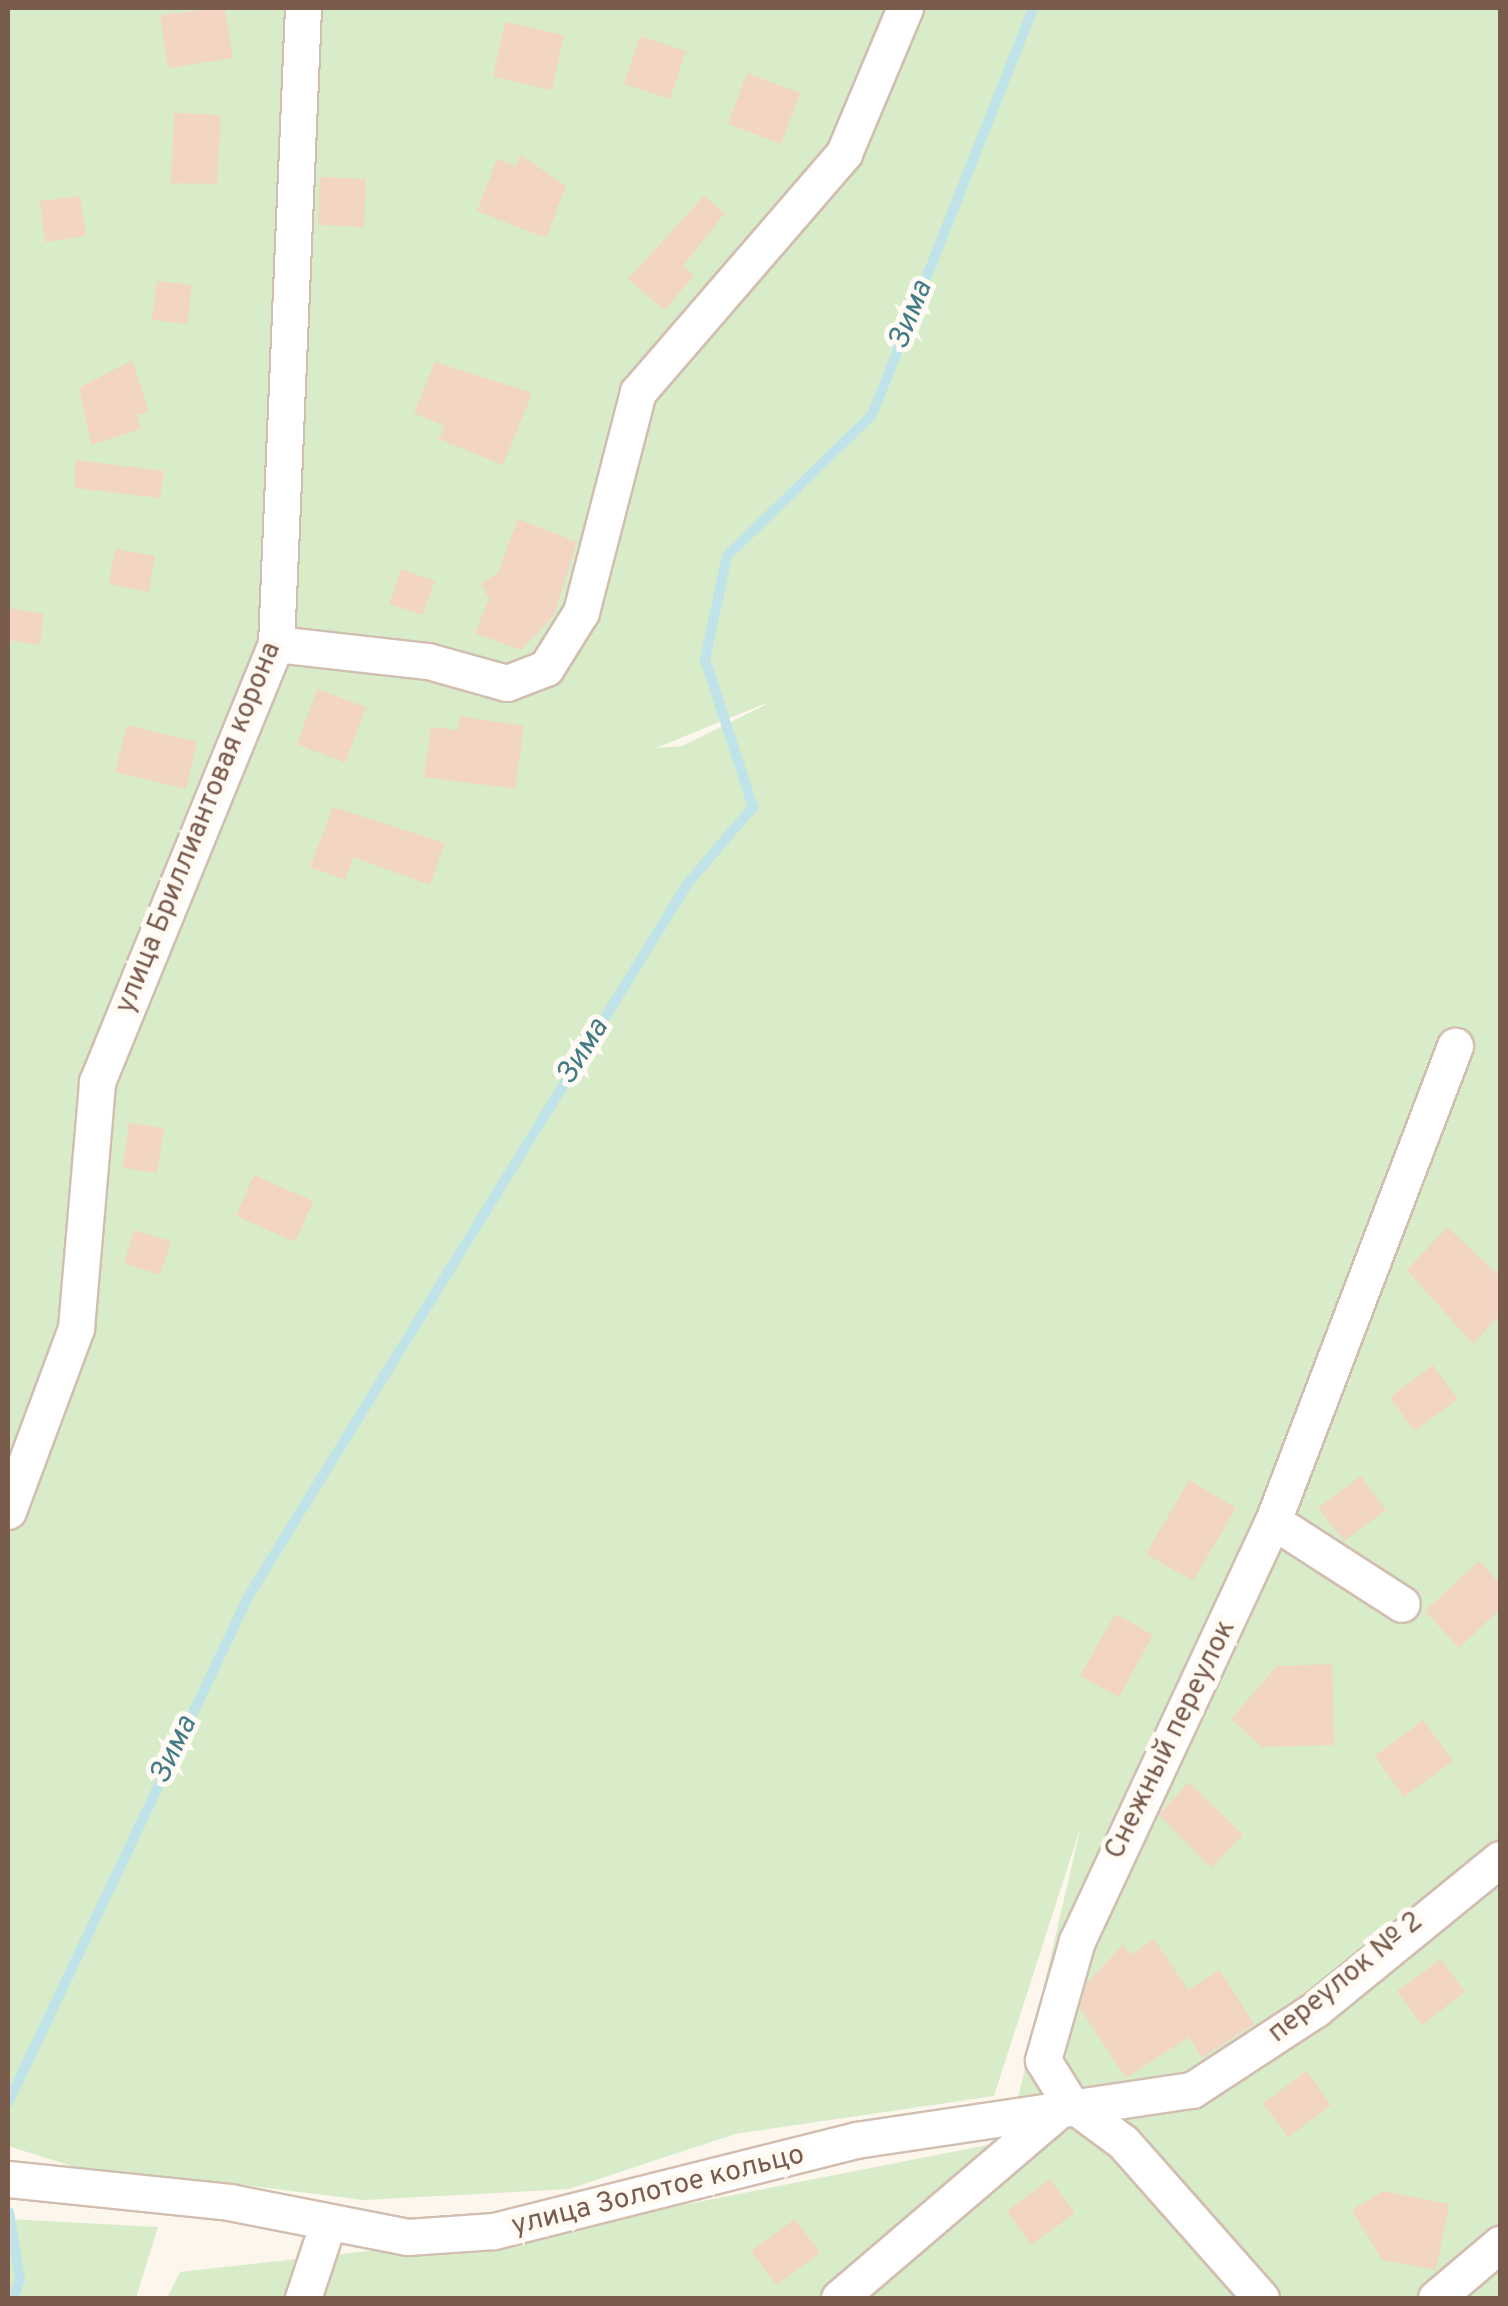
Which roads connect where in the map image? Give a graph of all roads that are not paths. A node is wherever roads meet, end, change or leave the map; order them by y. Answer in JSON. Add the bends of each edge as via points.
{"nodes":[{"id":1,"x":302,"y":8,"type":"edge"},
{"id":2,"x":905,"y":8,"type":"edge"},
{"id":3,"x":276,"y":644,"type":"junction"},
{"id":4,"x":1455,"y":1046,"type":"dead end"},
{"id":5,"x":8,"y":1510,"type":"edge"},
{"id":6,"x":1273,"y":1521,"type":"junction"},
{"id":7,"x":1402,"y":1604,"type":"dead end"},
{"id":8,"x":1500,"y":1859,"type":"edge"},
{"id":9,"x":1069,"y":2102,"type":"junction"},
{"id":10,"x":8,"y":2178,"type":"edge"},
{"id":11,"x":328,"y":2223,"type":"junction"},
{"id":12,"x":1500,"y":2244,"type":"edge"},
{"id":13,"x":303,"y":2298,"type":"edge"},
{"id":14,"x":839,"y":2298,"type":"edge"},
{"id":15,"x":1262,"y":2298,"type":"edge"},
{"id":16,"x":1436,"y":2298,"type":"edge"}],
"edges":[{"from":1,"to":3,"type":"street","name":"улица Бриллиантовая корона"},
{"from":2,"to":3,"type":"street","via":[[844,152],[638,392],[580,612],[546,668],[507,682],[428,661]]},
{"from":3,"to":5,"type":"street","name":"улица Бриллиантовая корона","via":[[96,1082],[76,1328]]},
{"from":4,"to":6,"type":"street","name":"Снежный переулок"},
{"from":6,"to":7,"type":"street"},
{"from":6,"to":9,"type":"street","name":"Снежный переулок","via":[[1077,1941],[1043,2060]]},
{"from":8,"to":9,"type":"street","name":"переулок № 2","via":[[1316,2009],[1192,2090]]},
{"from":9,"to":11,"type":"street","name":"улица Золотое кольцо","via":[[975,2127],[856,2140],[494,2232],[408,2238]]},
{"from":9,"to":14,"type":"street"},
{"from":9,"to":15,"type":"street","via":[[1123,2142]]},
{"from":10,"to":11,"type":"street","name":"улица Золотое кольцо","via":[[229,2202]]},
{"from":11,"to":13,"type":"street"},
{"from":12,"to":16,"type":"street"}]}
